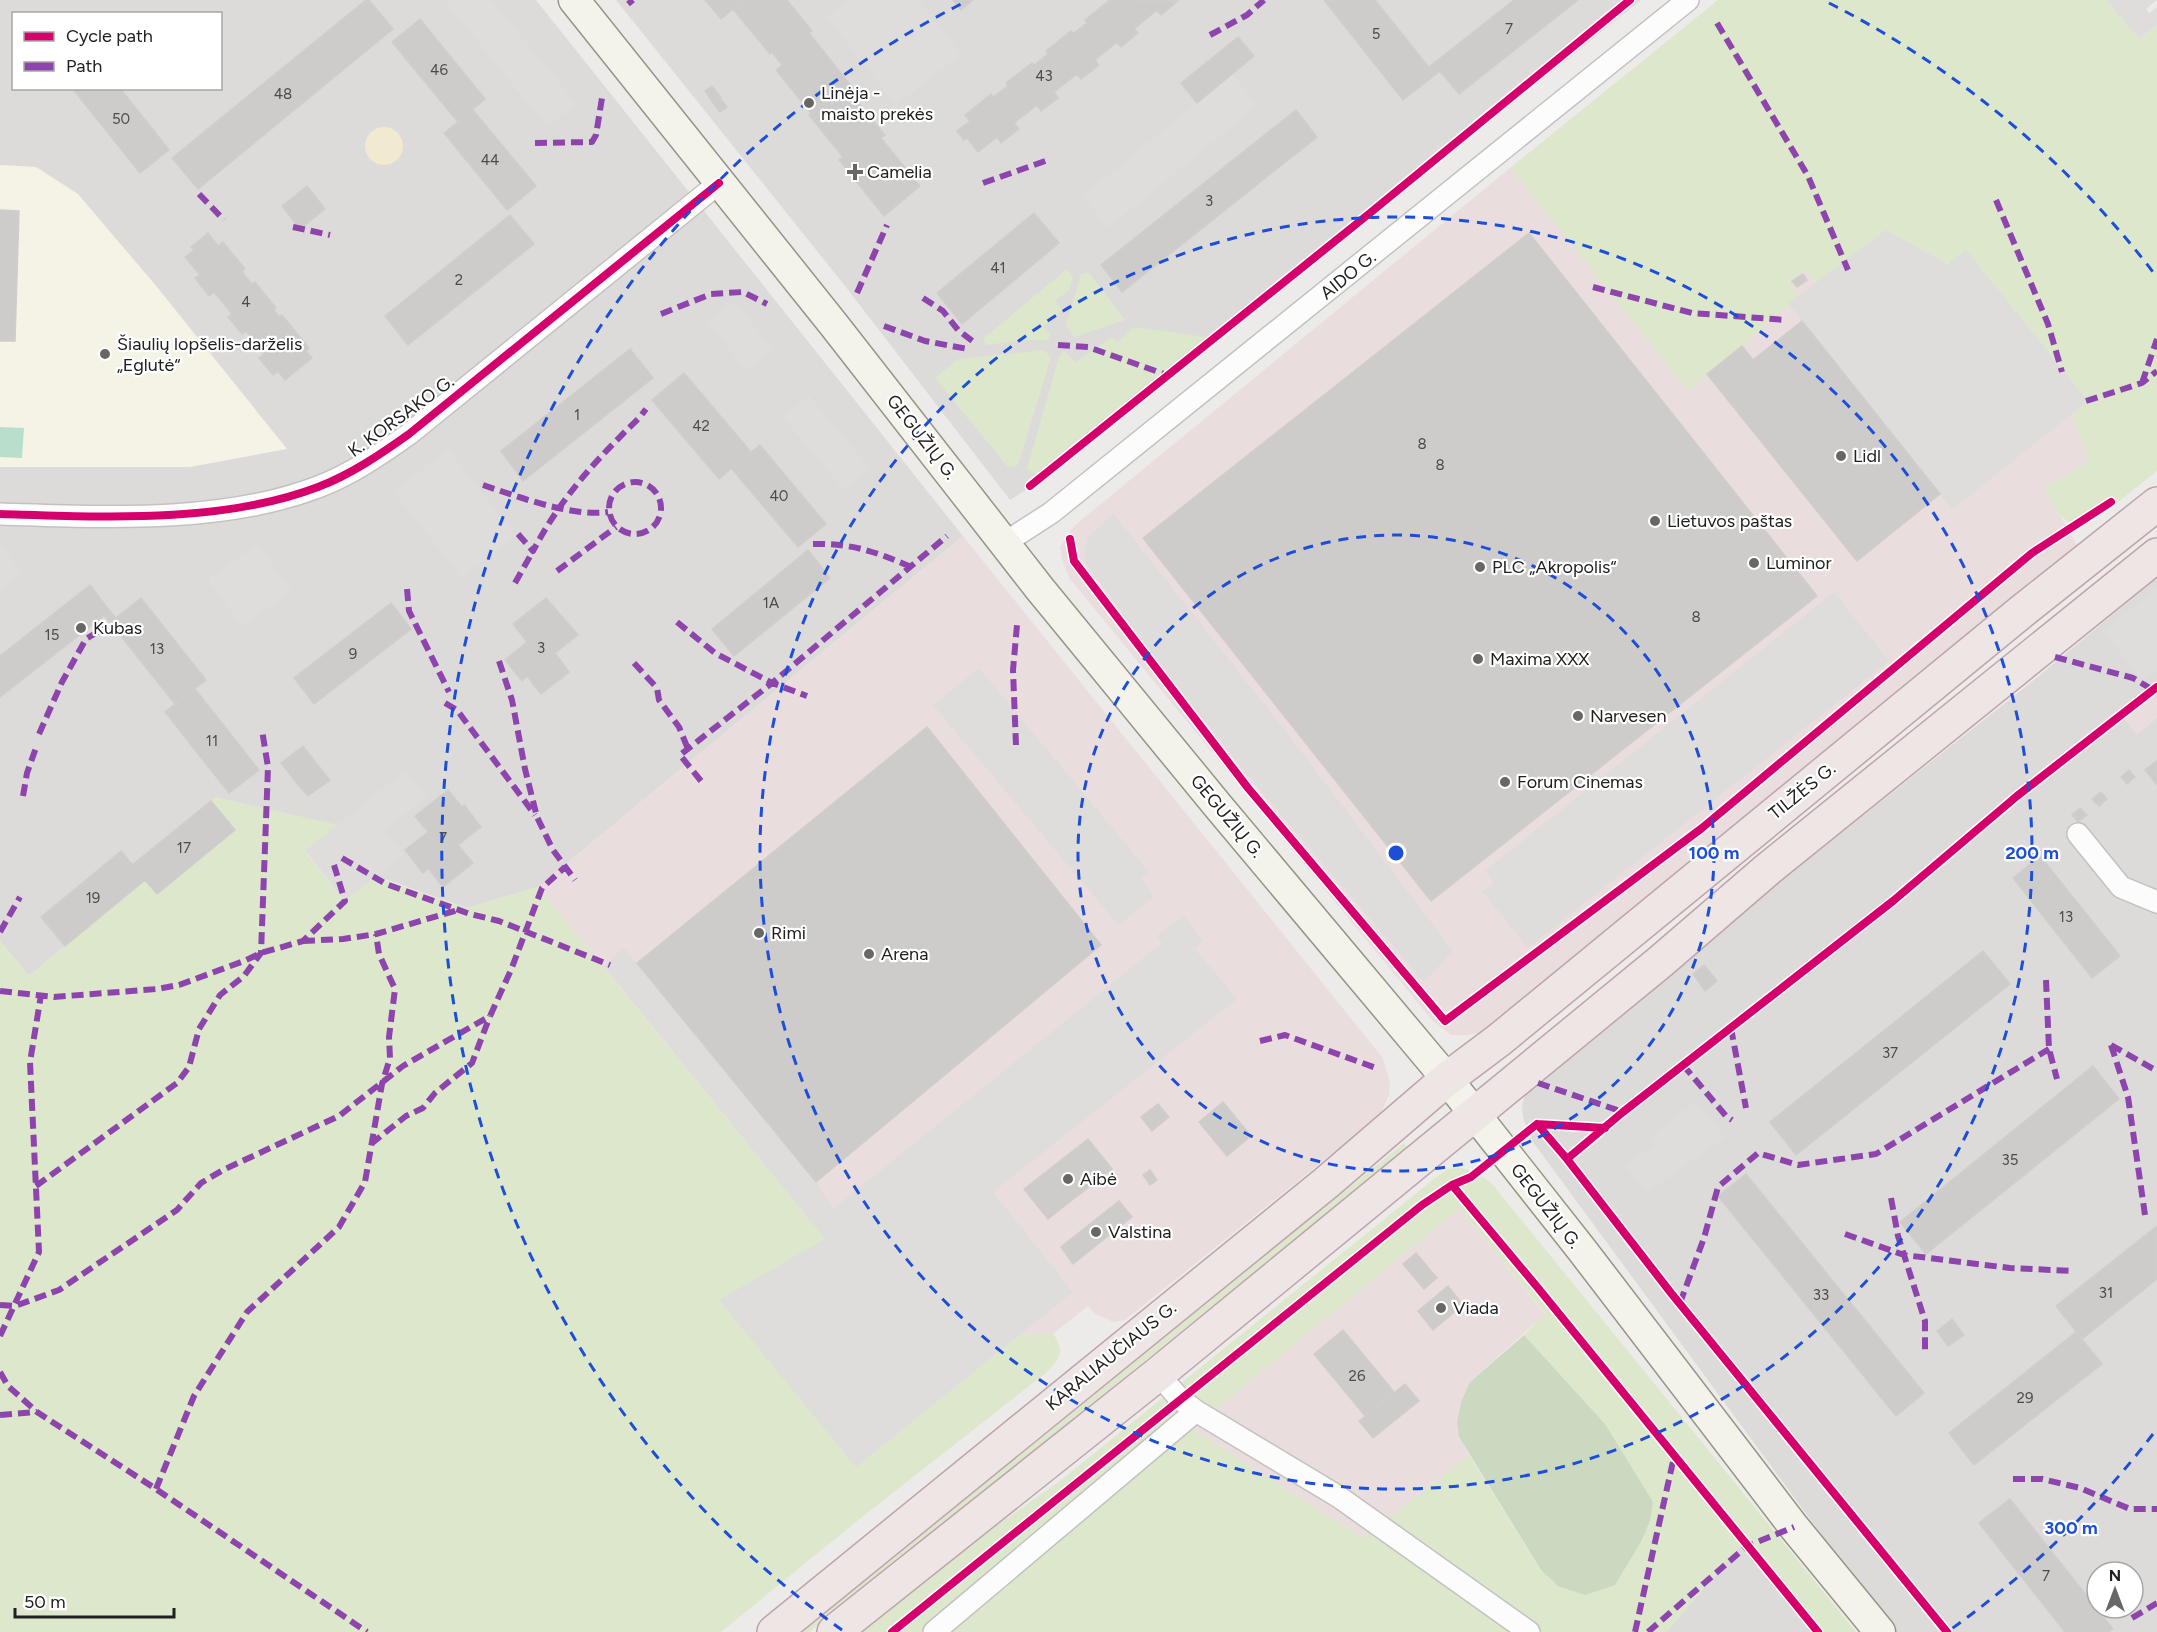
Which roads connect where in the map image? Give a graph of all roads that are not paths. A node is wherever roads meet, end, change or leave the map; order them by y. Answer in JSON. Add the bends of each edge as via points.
{"nodes":[{"id":1,"x":574,"y":0,"type":"edge"},
{"id":2,"x":1677,"y":4,"type":"edge"},
{"id":3,"x":719,"y":183,"type":"junction"},
{"id":4,"x":2157,"y":504,"type":"edge"},
{"id":5,"x":0,"y":514,"type":"edge"},
{"id":6,"x":1004,"y":544,"type":"junction"},
{"id":7,"x":2157,"y":555,"type":"edge"},
{"id":8,"x":2078,"y":834,"type":"dead end"},
{"id":9,"x":2157,"y":902,"type":"edge"},
{"id":10,"x":1447,"y":1079,"type":"junction"},
{"id":11,"x":1474,"y":1114,"type":"junction"},
{"id":12,"x":1158,"y":1374,"type":"junction"},
{"id":13,"x":1196,"y":1411,"type":"junction"},
{"id":14,"x":774,"y":1632,"type":"edge"},
{"id":15,"x":834,"y":1632,"type":"edge"},
{"id":16,"x":934,"y":1632,"type":"edge"},
{"id":17,"x":1529,"y":1632,"type":"edge"},
{"id":18,"x":1880,"y":1632,"type":"edge"}],
"edges":[{"from":1,"to":3,"type":"main road","name":"GEGUŽIŲ G."},
{"from":2,"to":6,"type":"street","name":"AIDO G.","via":[[1060,506]]},
{"from":3,"to":5,"type":"street","name":"K. KORSAKO G.","via":[[409,434],[320,487],[244,507],[199,512]]},
{"from":3,"to":6,"type":"main road","name":"GEGUŽIŲ G."},
{"from":4,"to":10,"type":"highway","name":"TILŽĖS G."},
{"from":6,"to":10,"type":"main road","name":"GEGUŽIŲ G."},
{"from":7,"to":11,"type":"highway","via":[[1768,869]]},
{"from":8,"to":9,"type":"street","via":[[2121,887]]},
{"from":10,"to":11,"type":"main road","name":"GEGUŽIŲ G."},
{"from":10,"to":14,"type":"highway","name":"KARALIAUČIAUS G.","via":[[1326,1183]]},
{"from":11,"to":12,"type":"highway"},
{"from":11,"to":18,"type":"main road","name":"GEGUŽIŲ G."},
{"from":12,"to":13,"type":"street"},
{"from":12,"to":15,"type":"highway"},
{"from":13,"to":16,"type":"street"},
{"from":13,"to":17,"type":"street","via":[[1339,1497]]}]}
